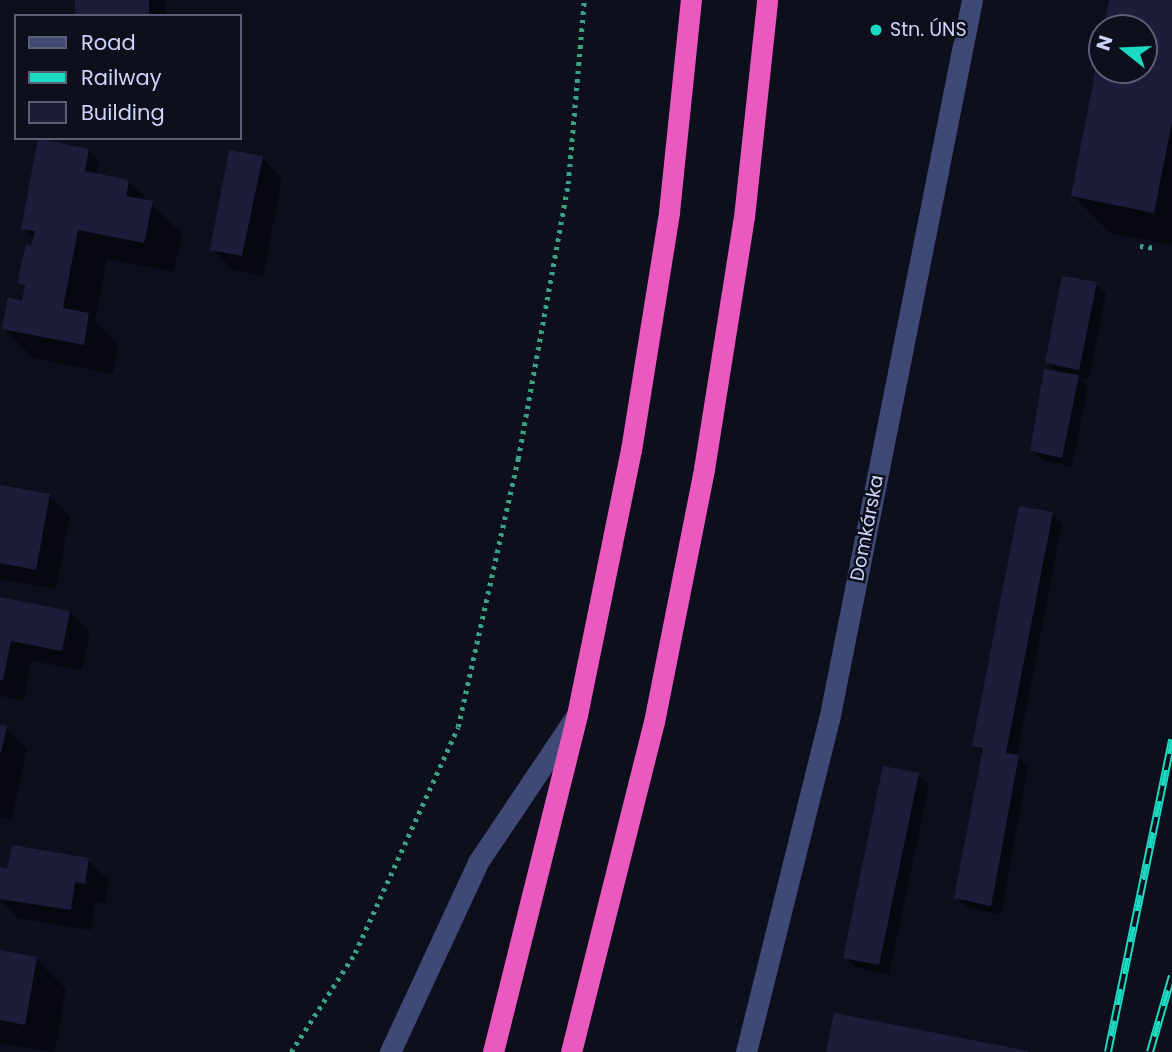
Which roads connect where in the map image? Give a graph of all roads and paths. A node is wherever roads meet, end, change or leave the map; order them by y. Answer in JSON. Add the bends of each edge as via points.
{"nodes":[{"id":1,"x":584,"y":0,"type":"edge"},
{"id":2,"x":691,"y":0,"type":"edge"},
{"id":3,"x":767,"y":0,"type":"edge"},
{"id":4,"x":972,"y":0,"type":"edge"},
{"id":5,"x":1140,"y":246,"type":"dead end"},
{"id":6,"x":1157,"y":248,"type":"dead end"},
{"id":7,"x":577,"y":715,"type":"junction"},
{"id":8,"x":291,"y":1052,"type":"edge"},
{"id":9,"x":390,"y":1052,"type":"edge"},
{"id":10,"x":493,"y":1052,"type":"edge"},
{"id":11,"x":571,"y":1052,"type":"edge"},
{"id":12,"x":746,"y":1052,"type":"edge"}],
"edges":[{"from":1,"to":8,"type":"path","via":[[568,184],[518,459],[458,727],[355,953]]},
{"from":2,"to":7,"type":"highway","via":[[670,212],[631,450]]},
{"from":3,"to":11,"type":"highway","via":[[744,217],[704,469],[654,722]]},
{"from":4,"to":12,"type":"street","name":"Domkárska","via":[[828,720]]},
{"from":5,"to":6,"type":"path"},
{"from":7,"to":9,"type":"street","via":[[478,862]]},
{"from":7,"to":10,"type":"highway"}]}
